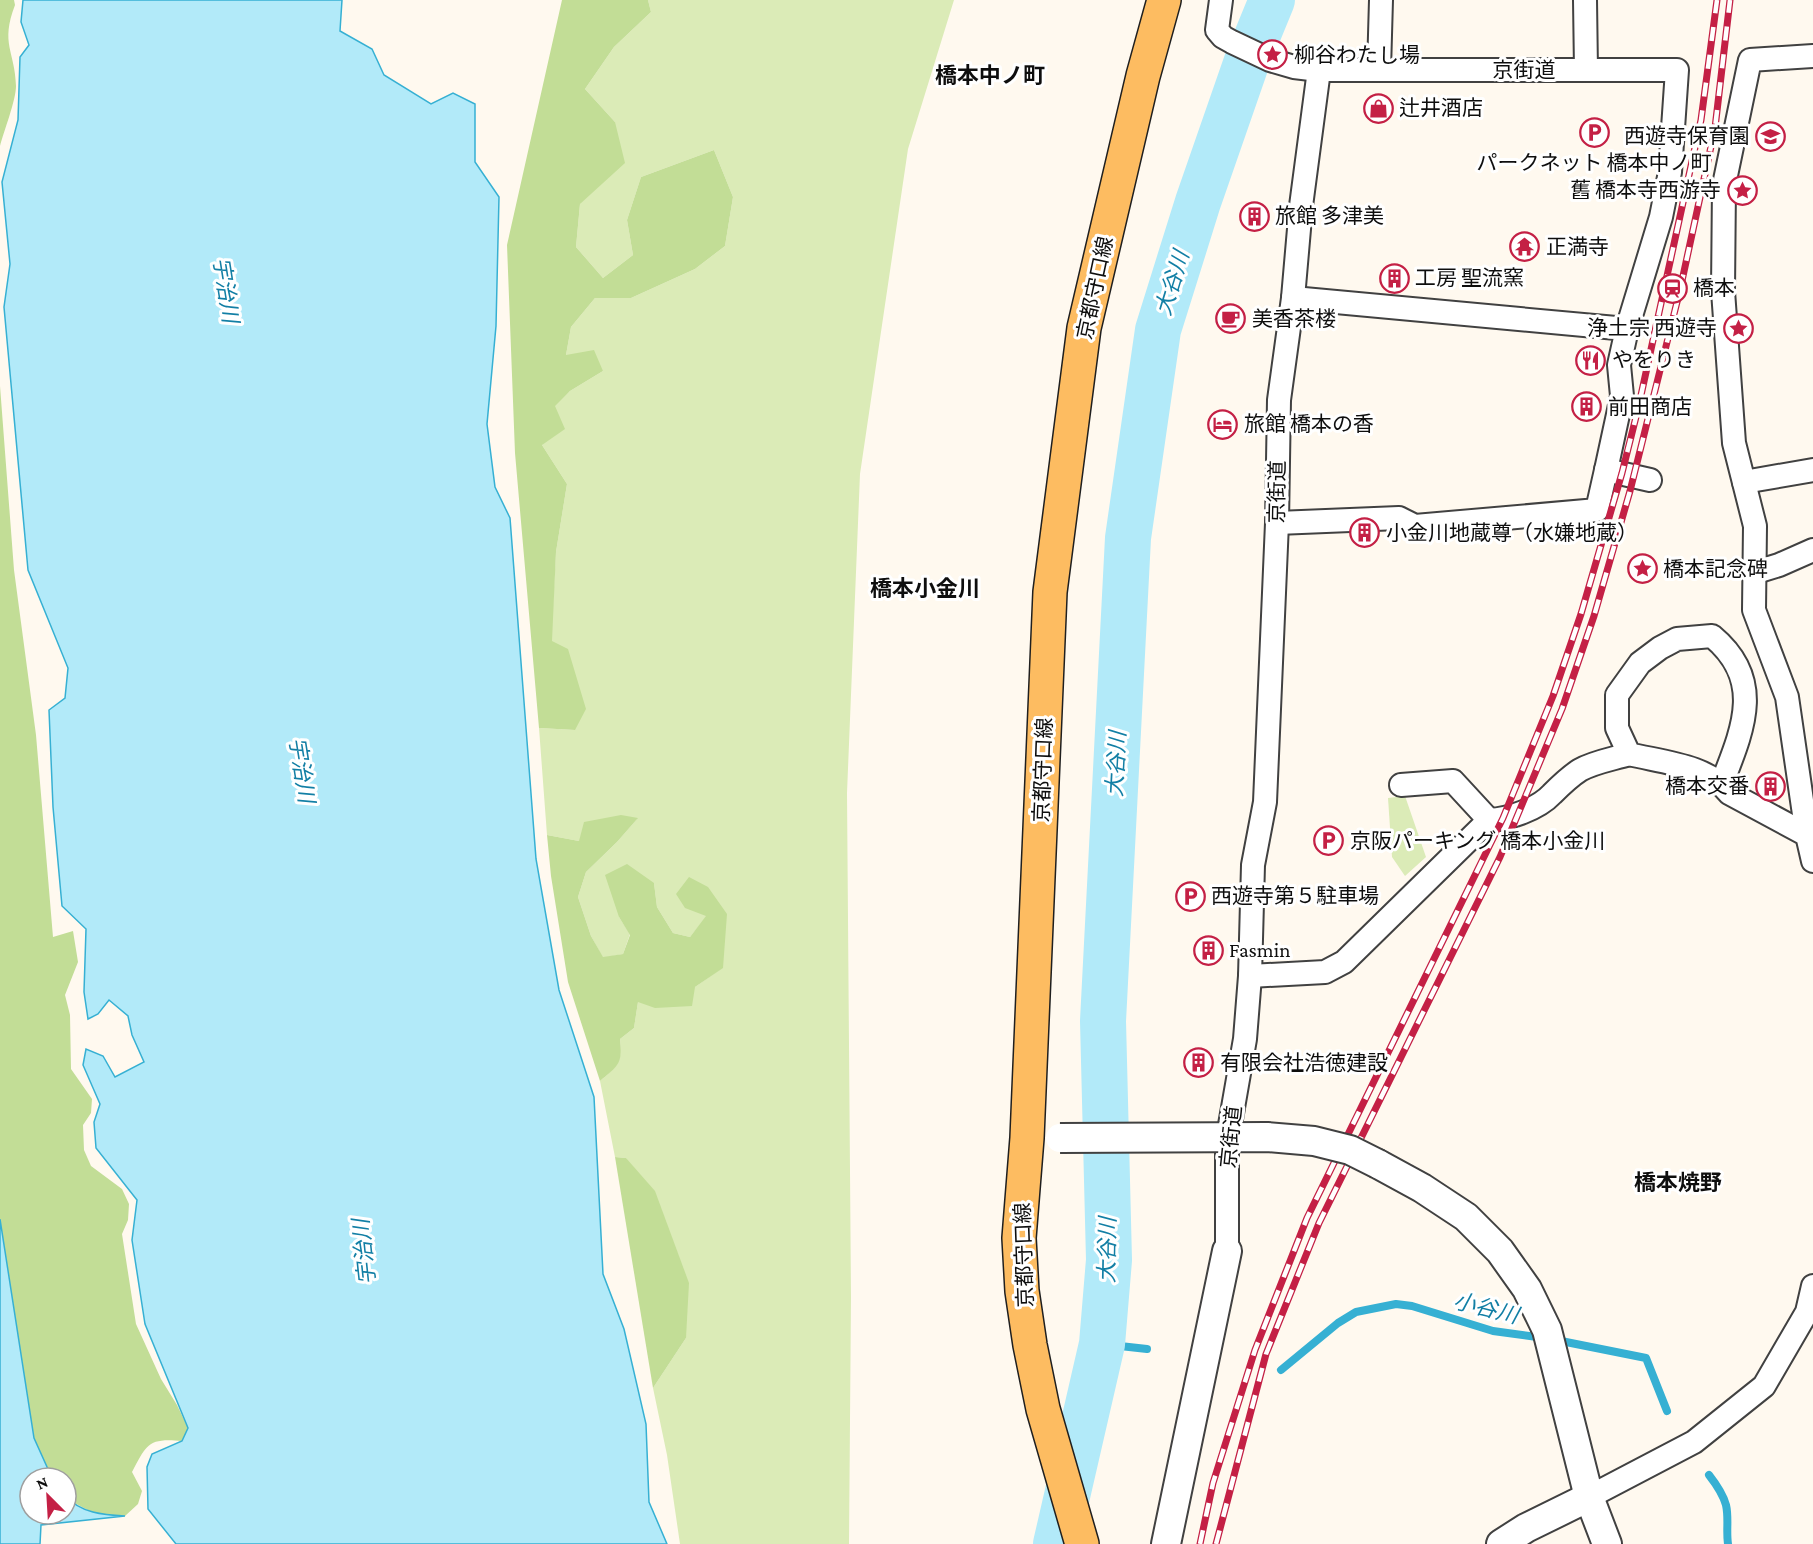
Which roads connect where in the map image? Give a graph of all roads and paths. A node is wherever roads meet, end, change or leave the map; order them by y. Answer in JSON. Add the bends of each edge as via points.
{"nodes":[{"id":1,"x":1164,"y":0,"type":"edge"},
{"id":2,"x":1221,"y":0,"type":"edge"},
{"id":3,"x":1382,"y":0,"type":"edge"},
{"id":4,"x":1585,"y":0,"type":"edge"},
{"id":5,"x":1813,"y":56,"type":"edge"},
{"id":6,"x":1319,"y":70,"type":"junction"},
{"id":7,"x":1379,"y":70,"type":"junction"},
{"id":8,"x":1586,"y":70,"type":"junction"},
{"id":9,"x":1293,"y":298,"type":"junction"},
{"id":10,"x":1627,"y":328,"type":"junction"},
{"id":11,"x":1606,"y":470,"type":"junction"},
{"id":12,"x":1813,"y":470,"type":"edge"},
{"id":13,"x":1650,"y":480,"type":"dead end"},
{"id":14,"x":1744,"y":482,"type":"junction"},
{"id":15,"x":1276,"y":523,"type":"junction"},
{"id":16,"x":1813,"y":549,"type":"edge"},
{"id":17,"x":1753,"y":573,"type":"junction"},
{"id":18,"x":1629,"y":754,"type":"junction"},
{"id":19,"x":1722,"y":783,"type":"junction"},
{"id":20,"x":1401,"y":785,"type":"dead end"},
{"id":21,"x":1489,"y":820,"type":"junction"},
{"id":22,"x":1807,"y":835,"type":"junction"},
{"id":23,"x":1813,"y":861,"type":"edge"},
{"id":24,"x":1250,"y":976,"type":"junction"},
{"id":25,"x":1027,"y":1138,"type":"junction"},
{"id":26,"x":1227,"y":1251,"type":"joint"},
{"id":27,"x":1813,"y":1286,"type":"edge"},
{"id":28,"x":1589,"y":1497,"type":"junction"},
{"id":29,"x":1081,"y":1541,"type":"edge"},
{"id":30,"x":1166,"y":1544,"type":"edge"},
{"id":31,"x":1501,"y":1544,"type":"edge"},
{"id":32,"x":1607,"y":1544,"type":"edge"}],
"edges":[{"from":1,"to":25,"type":"main road","name":"京都守口線","via":[[1084,328],[1050,592]]},
{"from":2,"to":6,"type":"street","via":[[1217,30],[1223,37],[1270,60]]},
{"from":3,"to":7,"type":"street"},
{"from":4,"to":8,"type":"street","name":"京街道"},
{"from":5,"to":14,"type":"street","via":[[1750,60],[1724,185],[1723,291],[1734,443]]},
{"from":6,"to":7,"type":"street","name":"京街道"},
{"from":6,"to":9,"type":"street","name":"京街道"},
{"from":7,"to":8,"type":"street","name":"京街道"},
{"from":8,"to":10,"type":"street","via":[[1677,70],[1670,171],[1661,217]]},
{"from":9,"to":10,"type":"street"},
{"from":9,"to":15,"type":"street","name":"京街道","via":[[1279,400]]},
{"from":10,"to":11,"type":"street","via":[[1618,364],[1622,396]]},
{"from":11,"to":13,"type":"street"},
{"from":11,"to":15,"type":"street","via":[[1597,510],[1415,526],[1399,518]]},
{"from":12,"to":14,"type":"street"},
{"from":14,"to":17,"type":"street","via":[[1755,526]]},
{"from":15,"to":24,"type":"street","name":"京街道","via":[[1265,802],[1253,865]]},
{"from":16,"to":17,"type":"street","via":[[1779,566]]},
{"from":17,"to":22,"type":"street","via":[[1754,610],[1787,697]]},
{"from":18,"to":19,"type":"street","via":[[1696,770]]},
{"from":18,"to":19,"type":"street","via":[[1617,728],[1617,695],[1640,663],[1660,648],[1677,639],[1712,636],[1728,648],[1746,697],[1742,732]]},
{"from":18,"to":21,"type":"street","via":[[1582,769],[1540,804]]},
{"from":19,"to":22,"type":"street","via":[[1729,793]]},
{"from":20,"to":21,"type":"street","via":[[1453,781]]},
{"from":21,"to":24,"type":"street","via":[[1344,962],[1325,972]]},
{"from":22,"to":23,"type":"street"},
{"from":24,"to":26,"type":"street","name":"京街道","via":[[1245,1039],[1227,1142]]},
{"from":25,"to":28,"type":"street","bridge":true,"via":[[1302,1140],[1350,1150],[1466,1216],[1500,1251],[1527,1289],[1547,1330]]},
{"from":25,"to":29,"type":"main road","name":"京都守口線","via":[[1019,1238],[1022,1290],[1038,1388]]},
{"from":26,"to":30,"type":"street"},
{"from":27,"to":28,"type":"street","via":[[1808,1312],[1764,1386],[1694,1442]]},
{"from":28,"to":31,"type":"street"},
{"from":28,"to":32,"type":"street"}]}
